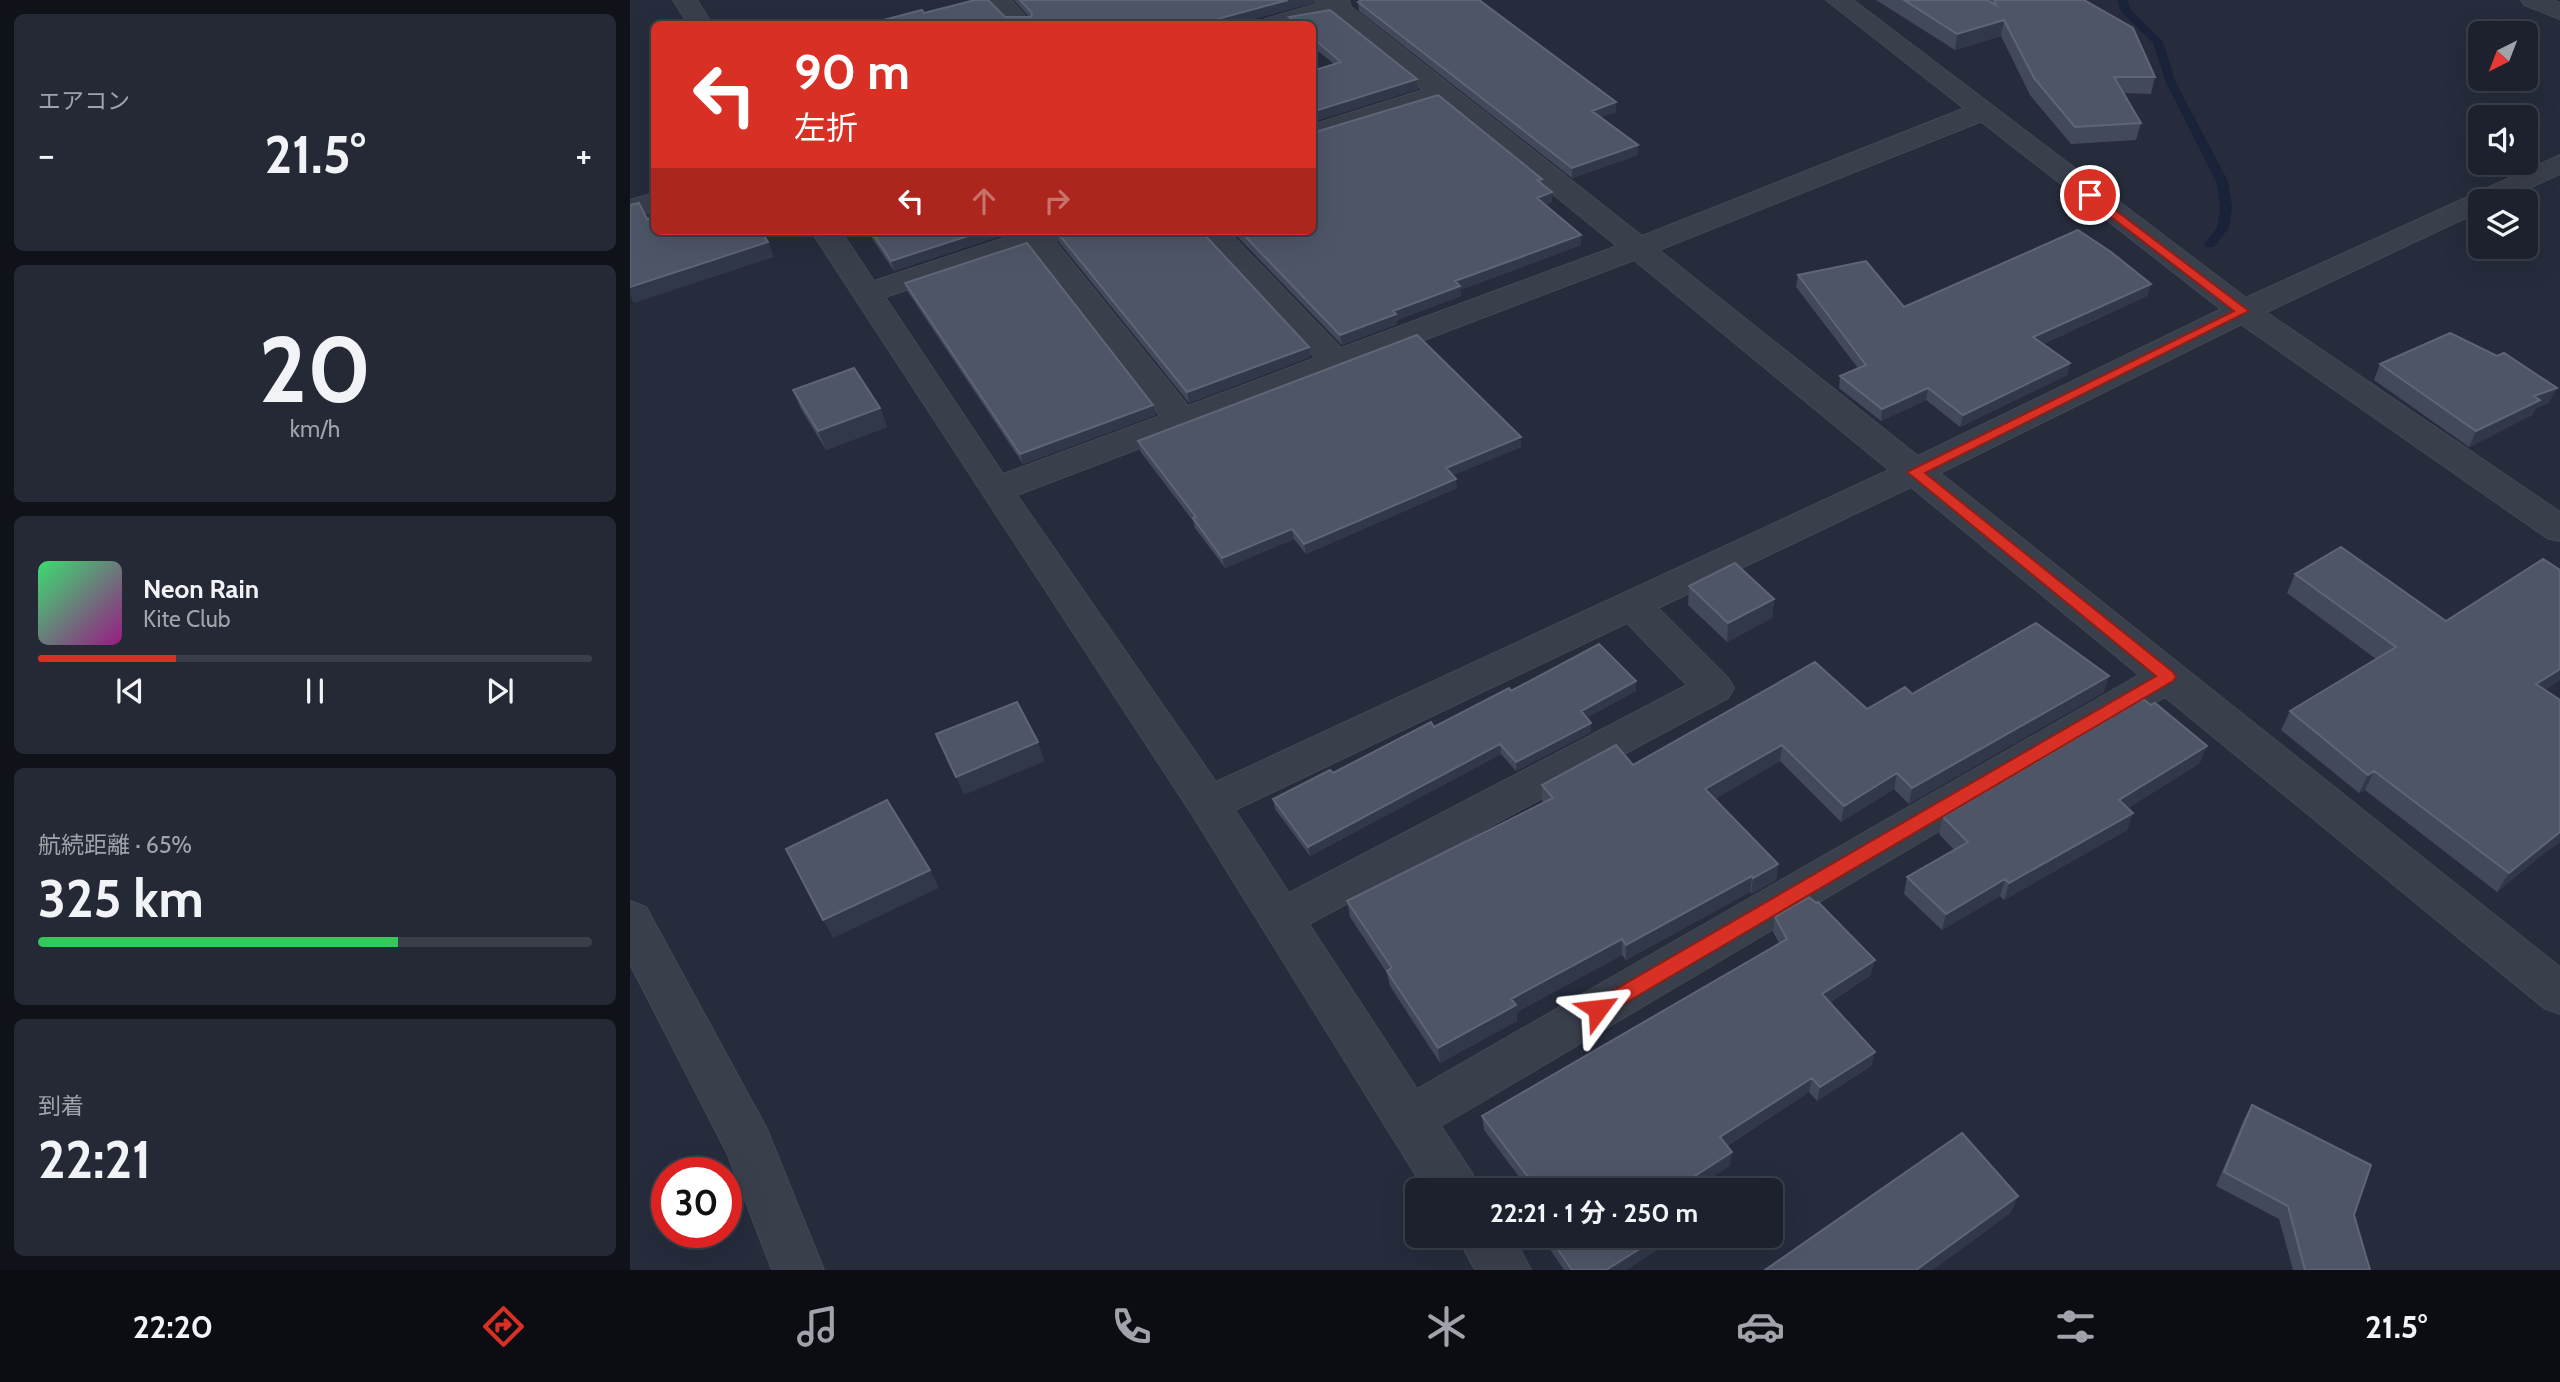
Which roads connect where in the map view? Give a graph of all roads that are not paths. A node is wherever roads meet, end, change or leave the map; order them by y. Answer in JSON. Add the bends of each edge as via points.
{"nodes":[{"id":1,"x":685,"y":0,"type":"edge"},
{"id":2,"x":998,"y":0,"type":"edge"},
{"id":3,"x":1838,"y":0,"type":"edge"},
{"id":4,"x":2533,"y":0,"type":"edge"},
{"id":5,"x":1341,"y":2,"type":"edge"},
{"id":6,"x":2560,"y":12,"type":"edge"},
{"id":7,"x":697,"y":21,"type":"edge"},
{"id":8,"x":1017,"y":21,"type":"edge"},
{"id":9,"x":1283,"y":21,"type":"edge"},
{"id":10,"x":1443,"y":92,"type":"junction"},
{"id":11,"x":1980,"y":112,"type":"junction"},
{"id":12,"x":1316,"y":133,"type":"edge"},
{"id":13,"x":2560,"y":163,"type":"edge"},
{"id":14,"x":651,"y":203,"type":"edge"},
{"id":15,"x":630,"y":210,"type":"edge"},
{"id":16,"x":829,"y":235,"type":"edge"},
{"id":17,"x":1036,"y":235,"type":"edge"},
{"id":18,"x":1043,"y":235,"type":"edge"},
{"id":19,"x":1216,"y":235,"type":"edge"},
{"id":20,"x":1638,"y":247,"type":"junction"},
{"id":21,"x":867,"y":293,"type":"junction"},
{"id":22,"x":2243,"y":311,"type":"junction"},
{"id":23,"x":1336,"y":362,"type":"junction"},
{"id":24,"x":1181,"y":420,"type":"junction"},
{"id":25,"x":1914,"y":472,"type":"junction"},
{"id":26,"x":996,"y":490,"type":"junction"},
{"id":27,"x":2560,"y":529,"type":"edge"},
{"id":28,"x":1632,"y":605,"type":"junction"},
{"id":29,"x":2167,"y":677,"type":"junction"},
{"id":30,"x":1208,"y":804,"type":"junction"},
{"id":31,"x":1281,"y":918,"type":"junction"},
{"id":32,"x":630,"y":920,"type":"edge"},
{"id":33,"x":2560,"y":995,"type":"edge"},
{"id":34,"x":1409,"y":1119,"type":"junction"},
{"id":35,"x":1446,"y":1178,"type":"edge"},
{"id":36,"x":1491,"y":1248,"type":"edge"},
{"id":37,"x":798,"y":1270,"type":"edge"},
{"id":38,"x":1505,"y":1270,"type":"edge"}],
"edges":[{"from":1,"to":7,"type":"street"},
{"from":2,"to":8,"type":"street"},
{"from":3,"to":11,"type":"street"},
{"from":4,"to":6,"type":"street"},
{"from":5,"to":9,"type":"street"},
{"from":5,"to":10,"type":"street"},
{"from":10,"to":12,"type":"street"},
{"from":10,"to":20,"type":"street"},
{"from":11,"to":20,"type":"street"},
{"from":11,"to":22,"type":"street"},
{"from":13,"to":22,"type":"street"},
{"from":14,"to":15,"type":"street"},
{"from":16,"to":21,"type":"street"},
{"from":17,"to":21,"type":"street"},
{"from":18,"to":24,"type":"street"},
{"from":19,"to":23,"type":"street"},
{"from":20,"to":23,"type":"street"},
{"from":20,"to":25,"type":"street"},
{"from":21,"to":26,"type":"street"},
{"from":22,"to":25,"type":"street"},
{"from":22,"to":27,"type":"street"},
{"from":23,"to":24,"type":"street"},
{"from":24,"to":26,"type":"street"},
{"from":25,"to":28,"type":"street"},
{"from":25,"to":29,"type":"street"},
{"from":26,"to":30,"type":"street"},
{"from":28,"to":30,"type":"street"},
{"from":28,"to":31,"type":"street","via":[[1714,688]]},
{"from":29,"to":33,"type":"street"},
{"from":29,"to":34,"type":"street"},
{"from":30,"to":31,"type":"street"},
{"from":31,"to":34,"type":"street"},
{"from":32,"to":37,"type":"street","via":[[749,1144]]},
{"from":34,"to":35,"type":"street"},
{"from":36,"to":38,"type":"street"}]}
